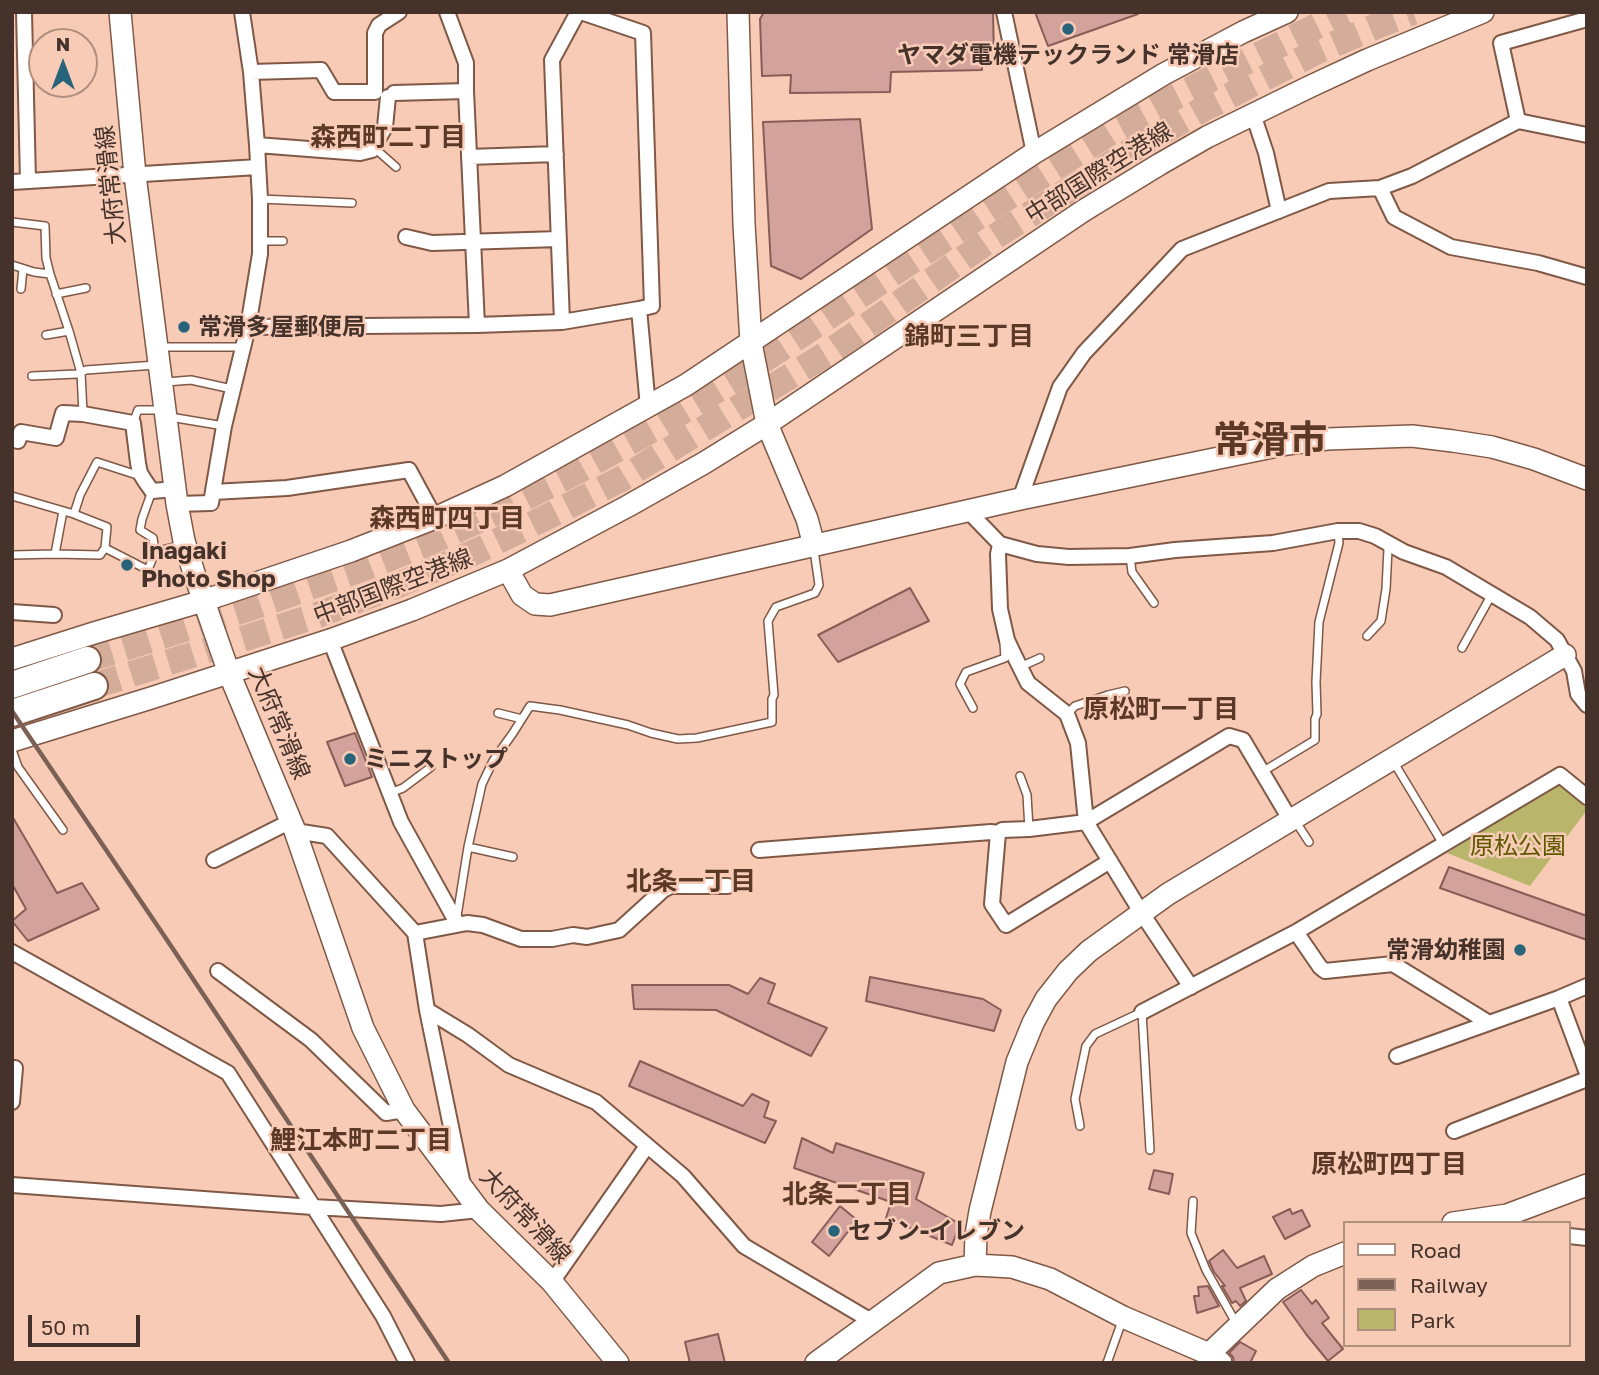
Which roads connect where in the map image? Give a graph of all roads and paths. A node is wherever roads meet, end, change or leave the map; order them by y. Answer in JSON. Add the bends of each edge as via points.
{"nodes":[{"id":1,"x":24,"y":12,"type":"edge"},
{"id":2,"x":120,"y":12,"type":"edge"},
{"id":3,"x":242,"y":12,"type":"edge"},
{"id":4,"x":398,"y":12,"type":"edge"},
{"id":5,"x":447,"y":12,"type":"edge"},
{"id":6,"x":580,"y":12,"type":"edge"},
{"id":7,"x":738,"y":12,"type":"edge"},
{"id":8,"x":1004,"y":12,"type":"edge"},
{"id":9,"x":1287,"y":12,"type":"edge"},
{"id":10,"x":1483,"y":12,"type":"edge"},
{"id":11,"x":1587,"y":19,"type":"edge"},
{"id":12,"x":1241,"y":22,"type":"edge"},
{"id":13,"x":251,"y":72,"type":"junction"},
{"id":14,"x":466,"y":91,"type":"junction"},
{"id":15,"x":1253,"y":114,"type":"junction"},
{"id":16,"x":1518,"y":121,"type":"junction"},
{"id":17,"x":1587,"y":135,"type":"edge"},
{"id":18,"x":257,"y":145,"type":"junction"},
{"id":19,"x":372,"y":150,"type":"junction"},
{"id":20,"x":1034,"y":153,"type":"junction"},
{"id":21,"x":555,"y":154,"type":"junction"},
{"id":22,"x":469,"y":157,"type":"junction"},
{"id":23,"x":258,"y":167,"type":"junction"},
{"id":24,"x":396,"y":167,"type":"dead end"},
{"id":25,"x":135,"y":175,"type":"junction"},
{"id":26,"x":28,"y":181,"type":"junction"},
{"id":27,"x":12,"y":182,"type":"edge"},
{"id":28,"x":1380,"y":188,"type":"junction"},
{"id":29,"x":260,"y":199,"type":"junction"},
{"id":30,"x":352,"y":203,"type":"dead end"},
{"id":31,"x":1279,"y":211,"type":"junction"},
{"id":32,"x":12,"y":222,"type":"edge"},
{"id":33,"x":406,"y":237,"type":"dead end"},
{"id":34,"x":559,"y":239,"type":"junction"},
{"id":35,"x":259,"y":241,"type":"junction"},
{"id":36,"x":283,"y":241,"type":"dead end"},
{"id":37,"x":473,"y":242,"type":"junction"},
{"id":38,"x":12,"y":265,"type":"edge"},
{"id":39,"x":23,"y":269,"type":"junction"},
{"id":40,"x":50,"y":274,"type":"junction"},
{"id":41,"x":1587,"y":277,"type":"edge"},
{"id":42,"x":86,"y":288,"type":"dead end"},
{"id":43,"x":21,"y":289,"type":"dead end"},
{"id":44,"x":56,"y":294,"type":"junction"},
{"id":45,"x":639,"y":309,"type":"junction"},
{"id":46,"x":562,"y":322,"type":"junction"},
{"id":47,"x":477,"y":325,"type":"junction"},
{"id":48,"x":248,"y":327,"type":"junction"},
{"id":49,"x":69,"y":331,"type":"junction"},
{"id":50,"x":46,"y":335,"type":"dead end"},
{"id":51,"x":751,"y":343,"type":"junction"},
{"id":52,"x":242,"y":347,"type":"junction"},
{"id":53,"x":159,"y":365,"type":"junction"},
{"id":54,"x":81,"y":373,"type":"junction"},
{"id":55,"x":32,"y":376,"type":"dead end"},
{"id":56,"x":232,"y":390,"type":"junction"},
{"id":57,"x":648,"y":407,"type":"junction"},
{"id":58,"x":165,"y":413,"type":"junction"},
{"id":59,"x":83,"y":414,"type":"junction"},
{"id":60,"x":134,"y":423,"type":"junction"},
{"id":61,"x":767,"y":424,"type":"junction"},
{"id":62,"x":224,"y":426,"type":"junction"},
{"id":63,"x":12,"y":439,"type":"edge"},
{"id":64,"x":140,"y":473,"type":"junction"},
{"id":65,"x":1587,"y":479,"type":"edge"},
{"id":66,"x":152,"y":491,"type":"junction"},
{"id":67,"x":213,"y":492,"type":"junction"},
{"id":68,"x":12,"y":496,"type":"edge"},
{"id":69,"x":176,"y":496,"type":"junction"},
{"id":70,"x":1020,"y":499,"type":"junction"},
{"id":71,"x":63,"y":511,"type":"junction"},
{"id":72,"x":968,"y":511,"type":"junction"},
{"id":73,"x":74,"y":513,"type":"junction"},
{"id":74,"x":435,"y":517,"type":"junction"},
{"id":75,"x":1338,"y":531,"type":"junction"},
{"id":76,"x":185,"y":544,"type":"junction"},
{"id":77,"x":1000,"y":544,"type":"junction"},
{"id":78,"x":814,"y":545,"type":"junction"},
{"id":79,"x":1391,"y":545,"type":"junction"},
{"id":80,"x":105,"y":548,"type":"junction"},
{"id":81,"x":155,"y":552,"type":"junction"},
{"id":82,"x":55,"y":554,"type":"junction"},
{"id":83,"x":12,"y":555,"type":"edge"},
{"id":84,"x":1130,"y":556,"type":"junction"},
{"id":85,"x":508,"y":570,"type":"junction"},
{"id":86,"x":1492,"y":594,"type":"junction"},
{"id":87,"x":203,"y":601,"type":"junction"},
{"id":88,"x":1154,"y":603,"type":"dead end"},
{"id":89,"x":12,"y":612,"type":"edge"},
{"id":90,"x":54,"y":615,"type":"dead end"},
{"id":91,"x":1367,"y":636,"type":"dead end"},
{"id":92,"x":330,"y":640,"type":"junction"},
{"id":93,"x":1007,"y":640,"type":"junction"},
{"id":94,"x":1462,"y":648,"type":"dead end"},
{"id":95,"x":1565,"y":655,"type":"junction"},
{"id":96,"x":1040,"y":658,"type":"dead end"},
{"id":97,"x":12,"y":659,"type":"edge"},
{"id":98,"x":86,"y":660,"type":"tunnel mouth"},
{"id":99,"x":1020,"y":667,"type":"junction"},
{"id":100,"x":229,"y":673,"type":"junction"},
{"id":101,"x":1028,"y":683,"type":"junction"},
{"id":102,"x":12,"y":685,"type":"edge"},
{"id":103,"x":94,"y":686,"type":"tunnel mouth"},
{"id":104,"x":1125,"y":691,"type":"dead end"},
{"id":105,"x":1033,"y":698,"type":"dead end"},
{"id":106,"x":1587,"y":705,"type":"edge"},
{"id":107,"x":973,"y":708,"type":"dead end"},
{"id":108,"x":12,"y":713,"type":"edge"},
{"id":109,"x":498,"y":713,"type":"dead end"},
{"id":110,"x":1067,"y":714,"type":"junction"},
{"id":111,"x":522,"y":719,"type":"junction"},
{"id":112,"x":12,"y":741,"type":"edge"},
{"id":113,"x":12,"y":750,"type":"edge"},
{"id":114,"x":1392,"y":760,"type":"junction"},
{"id":115,"x":431,"y":767,"type":"dead end"},
{"id":116,"x":1262,"y":772,"type":"junction"},
{"id":117,"x":1020,"y":776,"type":"dead end"},
{"id":118,"x":390,"y":793,"type":"junction"},
{"id":119,"x":1587,"y":797,"type":"edge"},
{"id":120,"x":1293,"y":820,"type":"junction"},
{"id":121,"x":1086,"y":822,"type":"junction"},
{"id":122,"x":293,"y":826,"type":"junction"},
{"id":123,"x":1029,"y":829,"type":"junction"},
{"id":124,"x":63,"y":830,"type":"dead end"},
{"id":125,"x":998,"y":833,"type":"junction"},
{"id":126,"x":1309,"y":842,"type":"dead end"},
{"id":127,"x":1443,"y":845,"type":"junction"},
{"id":128,"x":468,"y":847,"type":"junction"},
{"id":129,"x":759,"y":850,"type":"dead end"},
{"id":130,"x":513,"y":857,"type":"dead end"},
{"id":131,"x":214,"y":860,"type":"dead end"},
{"id":132,"x":1110,"y":861,"type":"junction"},
{"id":133,"x":728,"y":886,"type":"dead end"},
{"id":134,"x":1141,"y":912,"type":"junction"},
{"id":135,"x":457,"y":923,"type":"junction"},
{"id":136,"x":1296,"y":932,"type":"junction"},
{"id":137,"x":415,"y":933,"type":"junction"},
{"id":138,"x":12,"y":952,"type":"edge"},
{"id":139,"x":218,"y":971,"type":"dead end"},
{"id":140,"x":1587,"y":986,"type":"edge"},
{"id":141,"x":1191,"y":987,"type":"junction"},
{"id":142,"x":1559,"y":998,"type":"junction"},
{"id":143,"x":426,"y":1010,"type":"junction"},
{"id":144,"x":1142,"y":1012,"type":"junction"},
{"id":145,"x":1489,"y":1023,"type":"junction"},
{"id":146,"x":1397,"y":1056,"type":"dead end"},
{"id":147,"x":15,"y":1068,"type":"dead end"},
{"id":148,"x":1587,"y":1073,"type":"edge"},
{"id":149,"x":1587,"y":1079,"type":"edge"},
{"id":150,"x":12,"y":1102,"type":"edge"},
{"id":151,"x":404,"y":1110,"type":"junction"},
{"id":152,"x":1080,"y":1126,"type":"dead end"},
{"id":153,"x":1454,"y":1130,"type":"dead end"},
{"id":154,"x":647,"y":1146,"type":"junction"},
{"id":155,"x":1150,"y":1150,"type":"dead end"},
{"id":156,"x":12,"y":1185,"type":"edge"},
{"id":157,"x":1587,"y":1185,"type":"edge"},
{"id":158,"x":465,"y":1193,"type":"junction"},
{"id":159,"x":1193,"y":1201,"type":"dead end"},
{"id":160,"x":313,"y":1207,"type":"junction"},
{"id":161,"x":479,"y":1210,"type":"junction"},
{"id":162,"x":1513,"y":1219,"type":"edge"},
{"id":163,"x":1484,"y":1221,"type":"edge"},
{"id":164,"x":1344,"y":1253,"type":"edge"},
{"id":165,"x":975,"y":1265,"type":"junction"},
{"id":166,"x":552,"y":1282,"type":"junction"},
{"id":167,"x":1123,"y":1317,"type":"junction"},
{"id":168,"x":873,"y":1322,"type":"junction"},
{"id":169,"x":1238,"y":1327,"type":"junction"},
{"id":170,"x":1215,"y":1359,"type":"edge"},
{"id":171,"x":407,"y":1363,"type":"edge"},
{"id":172,"x":618,"y":1363,"type":"edge"},
{"id":173,"x":816,"y":1363,"type":"edge"},
{"id":174,"x":1107,"y":1363,"type":"edge"}],
"edges":[{"from":1,"to":26,"type":"street"},
{"from":2,"to":25,"type":"main road","name":"大府常滑線"},
{"from":3,"to":13,"type":"street"},
{"from":4,"to":13,"type":"street","via":[[375,33],[375,92],[334,92],[321,70]]},
{"from":5,"to":14,"type":"street","via":[[466,63]]},
{"from":6,"to":21,"type":"street","via":[[552,60]]},
{"from":6,"to":45,"type":"street","via":[[643,33],[652,306]]},
{"from":7,"to":51,"type":"main road"},
{"from":8,"to":20,"type":"street"},
{"from":9,"to":12,"type":"main road","name":"中部国際空港線"},
{"from":10,"to":15,"type":"main road","name":"中部国際空港線"},
{"from":11,"to":16,"type":"street","via":[[1501,43]]},
{"from":12,"to":20,"type":"main road","name":"中部国際空港線"},
{"from":13,"to":18,"type":"street"},
{"from":14,"to":19,"type":"street","via":[[391,95],[385,127]]},
{"from":14,"to":22,"type":"street"},
{"from":15,"to":31,"type":"street"},
{"from":15,"to":61,"type":"main road","name":"中部国際空港線","via":[[1083,211]]},
{"from":16,"to":17,"type":"street"},
{"from":16,"to":28,"type":"street"},
{"from":18,"to":19,"type":"street","via":[[360,153]]},
{"from":18,"to":23,"type":"street"},
{"from":19,"to":24,"type":"lane"},
{"from":20,"to":51,"type":"main road","name":"中部国際空港線"},
{"from":21,"to":22,"type":"street"},
{"from":21,"to":34,"type":"street"},
{"from":22,"to":37,"type":"street"},
{"from":23,"to":25,"type":"street"},
{"from":23,"to":29,"type":"street"},
{"from":25,"to":26,"type":"street"},
{"from":25,"to":53,"type":"main road","name":"大府常滑線"},
{"from":26,"to":27,"type":"street"},
{"from":28,"to":31,"type":"street","via":[[1329,191]]},
{"from":28,"to":41,"type":"street","via":[[1394,217],[1451,247]]},
{"from":29,"to":30,"type":"lane"},
{"from":29,"to":35,"type":"street"},
{"from":31,"to":70,"type":"street","via":[[1182,249],[1092,345],[1060,387]]},
{"from":32,"to":40,"type":"lane","via":[[45,226]]},
{"from":33,"to":37,"type":"street","via":[[432,243]]},
{"from":34,"to":37,"type":"street"},
{"from":34,"to":46,"type":"street"},
{"from":35,"to":36,"type":"lane"},
{"from":35,"to":48,"type":"street"},
{"from":37,"to":47,"type":"street"},
{"from":38,"to":39,"type":"lane"},
{"from":39,"to":40,"type":"lane"},
{"from":39,"to":43,"type":"lane"},
{"from":40,"to":44,"type":"lane"},
{"from":42,"to":44,"type":"lane"},
{"from":44,"to":49,"type":"lane"},
{"from":45,"to":46,"type":"street"},
{"from":45,"to":57,"type":"street"},
{"from":46,"to":47,"type":"street"},
{"from":47,"to":48,"type":"street"},
{"from":48,"to":52,"type":"street"},
{"from":49,"to":50,"type":"lane"},
{"from":49,"to":54,"type":"lane"},
{"from":51,"to":57,"type":"main road","name":"中部国際空港線"},
{"from":51,"to":61,"type":"main road"},
{"from":52,"to":53,"type":"lane"},
{"from":52,"to":56,"type":"street"},
{"from":53,"to":54,"type":"lane"},
{"from":53,"to":56,"type":"lane","via":[[191,380]]},
{"from":53,"to":58,"type":"main road","name":"大府常滑線"},
{"from":54,"to":55,"type":"lane"},
{"from":54,"to":59,"type":"lane"},
{"from":56,"to":62,"type":"street"},
{"from":57,"to":74,"type":"main road","name":"中部国際空港線","via":[[505,485]]},
{"from":58,"to":60,"type":"lane","via":[[138,410]]},
{"from":58,"to":62,"type":"lane"},
{"from":58,"to":69,"type":"main road","name":"大府常滑線"},
{"from":59,"to":60,"type":"street"},
{"from":59,"to":63,"type":"street","via":[[63,414],[56,438],[21,432],[18,441]]},
{"from":60,"to":64,"type":"street"},
{"from":61,"to":78,"type":"main road"},
{"from":61,"to":85,"type":"main road","name":"中部国際空港線"},
{"from":62,"to":67,"type":"street"},
{"from":64,"to":66,"type":"street"},
{"from":64,"to":73,"type":"lane","via":[[97,461]]},
{"from":65,"to":70,"type":"main road","via":[[1492,447],[1412,436],[1369,437],[1287,444]]},
{"from":66,"to":69,"type":"street"},
{"from":66,"to":81,"type":"lane","via":[[141,530],[153,538]]},
{"from":67,"to":69,"type":"street","via":[[211,503]]},
{"from":67,"to":74,"type":"street","via":[[287,488],[409,470]]},
{"from":68,"to":71,"type":"lane"},
{"from":69,"to":76,"type":"main road","name":"大府常滑線"},
{"from":70,"to":72,"type":"main road"},
{"from":71,"to":73,"type":"lane"},
{"from":71,"to":82,"type":"lane"},
{"from":72,"to":77,"type":"street"},
{"from":72,"to":78,"type":"main road"},
{"from":73,"to":80,"type":"lane","via":[[107,527]]},
{"from":74,"to":87,"type":"main road","name":"中部国際空港線"},
{"from":75,"to":79,"type":"street","via":[[1359,531]]},
{"from":75,"to":84,"type":"street"},
{"from":75,"to":116,"type":"lane","via":[[1319,622],[1315,740]]},
{"from":76,"to":81,"type":"lane"},
{"from":76,"to":87,"type":"main road","name":"大府常滑線"},
{"from":77,"to":84,"type":"street","via":[[1069,557]]},
{"from":77,"to":93,"type":"street","via":[[1000,609]]},
{"from":78,"to":85,"type":"main road","via":[[550,605],[534,604],[522,595]]},
{"from":78,"to":111,"type":"lane","via":[[819,585],[815,593],[776,607],[768,621],[772,722],[678,739],[530,706]]},
{"from":79,"to":86,"type":"street","via":[[1446,567]]},
{"from":79,"to":91,"type":"lane","via":[[1381,621]]},
{"from":80,"to":81,"type":"lane","via":[[148,570]]},
{"from":80,"to":82,"type":"lane","via":[[100,555]]},
{"from":82,"to":83,"type":"lane"},
{"from":84,"to":88,"type":"lane","via":[[1132,572]]},
{"from":85,"to":92,"type":"main road","name":"中部国際空港線"},
{"from":86,"to":94,"type":"lane"},
{"from":86,"to":95,"type":"street","via":[[1530,617],[1557,640]]},
{"from":87,"to":97,"type":"main road","name":"中部国際空港線"},
{"from":87,"to":100,"type":"main road","name":"大府常滑線"},
{"from":89,"to":90,"type":"street"},
{"from":92,"to":100,"type":"main road","name":"中部国際空港線"},
{"from":92,"to":118,"type":"street"},
{"from":93,"to":99,"type":"street"},
{"from":93,"to":107,"type":"lane","via":[[1005,658],[966,672],[960,684]]},
{"from":95,"to":106,"type":"street","via":[[1578,694]]},
{"from":95,"to":114,"type":"main road"},
{"from":96,"to":99,"type":"lane"},
{"from":98,"to":102,"type":"highway"},
{"from":99,"to":101,"type":"street"},
{"from":100,"to":112,"type":"main road","name":"中部国際空港線"},
{"from":100,"to":122,"type":"main road","name":"大府常滑線"},
{"from":101,"to":105,"type":"lane"},
{"from":101,"to":110,"type":"street"},
{"from":103,"to":108,"type":"highway"},
{"from":104,"to":110,"type":"lane","via":[[1075,706]]},
{"from":109,"to":111,"type":"lane"},
{"from":110,"to":121,"type":"street","via":[[1078,743]]},
{"from":111,"to":128,"type":"lane","via":[[482,784]]},
{"from":113,"to":124,"type":"lane","via":[[18,767]]},
{"from":114,"to":120,"type":"main road"},
{"from":114,"to":127,"type":"lane"},
{"from":115,"to":118,"type":"lane"},
{"from":116,"to":120,"type":"street"},
{"from":116,"to":121,"type":"street","via":[[1243,740],[1229,736]]},
{"from":117,"to":123,"type":"lane","via":[[1027,795]]},
{"from":118,"to":135,"type":"street","via":[[401,822]]},
{"from":119,"to":127,"type":"street","via":[[1560,775]]},
{"from":120,"to":126,"type":"lane"},
{"from":120,"to":134,"type":"main road"},
{"from":121,"to":123,"type":"street"},
{"from":121,"to":132,"type":"street"},
{"from":122,"to":131,"type":"street"},
{"from":122,"to":137,"type":"street","via":[[327,836]]},
{"from":122,"to":151,"type":"main road","name":"大府常滑線","via":[[363,1028]]},
{"from":123,"to":125,"type":"street"},
{"from":125,"to":129,"type":"street"},
{"from":125,"to":132,"type":"street","via":[[992,904],[1006,925]]},
{"from":127,"to":136,"type":"street"},
{"from":128,"to":130,"type":"lane"},
{"from":128,"to":135,"type":"lane"},
{"from":132,"to":134,"type":"street"},
{"from":133,"to":135,"type":"street","via":[[671,886],[620,930],[587,937],[521,939],[483,925]]},
{"from":134,"to":141,"type":"street"},
{"from":134,"to":165,"type":"main road","via":[[1068,971],[1033,1023],[1017,1062],[980,1211]]},
{"from":135,"to":137,"type":"street"},
{"from":136,"to":141,"type":"street"},
{"from":136,"to":145,"type":"street","via":[[1325,971],[1393,964]]},
{"from":137,"to":143,"type":"street"},
{"from":138,"to":160,"type":"street","via":[[228,1073]]},
{"from":139,"to":151,"type":"street","via":[[311,1040],[386,1113]]},
{"from":140,"to":142,"type":"street"},
{"from":141,"to":144,"type":"street"},
{"from":142,"to":145,"type":"street"},
{"from":142,"to":148,"type":"street"},
{"from":143,"to":154,"type":"street","via":[[509,1065],[596,1102]]},
{"from":143,"to":158,"type":"street"},
{"from":144,"to":152,"type":"lane","via":[[1095,1034],[1086,1046],[1075,1098]]},
{"from":144,"to":155,"type":"lane"},
{"from":145,"to":146,"type":"street"},
{"from":147,"to":150,"type":"street"},
{"from":149,"to":153,"type":"street"},
{"from":151,"to":158,"type":"main road","name":"大府常滑線"},
{"from":154,"to":166,"type":"street"},
{"from":154,"to":168,"type":"street","via":[[683,1176],[744,1246]]},
{"from":156,"to":160,"type":"street"},
{"from":157,"to":162,"type":"main road"},
{"from":158,"to":161,"type":"main road","name":"大府常滑線"},
{"from":159,"to":169,"type":"lane","via":[[1191,1233]]},
{"from":160,"to":161,"type":"street","via":[[441,1214]]},
{"from":160,"to":171,"type":"street","via":[[383,1316]]},
{"from":161,"to":166,"type":"main road","name":"大府常滑線"},
{"from":162,"to":163,"type":"main road"},
{"from":164,"to":169,"type":"main road","via":[[1277,1289]]},
{"from":165,"to":167,"type":"main road","via":[[1012,1267],[1050,1279]]},
{"from":165,"to":168,"type":"main road","via":[[939,1273]]},
{"from":166,"to":172,"type":"main road","name":"大府常滑線"},
{"from":167,"to":170,"type":"main road"},
{"from":167,"to":174,"type":"lane"},
{"from":168,"to":173,"type":"main road"},
{"from":169,"to":170,"type":"main road"}]}
